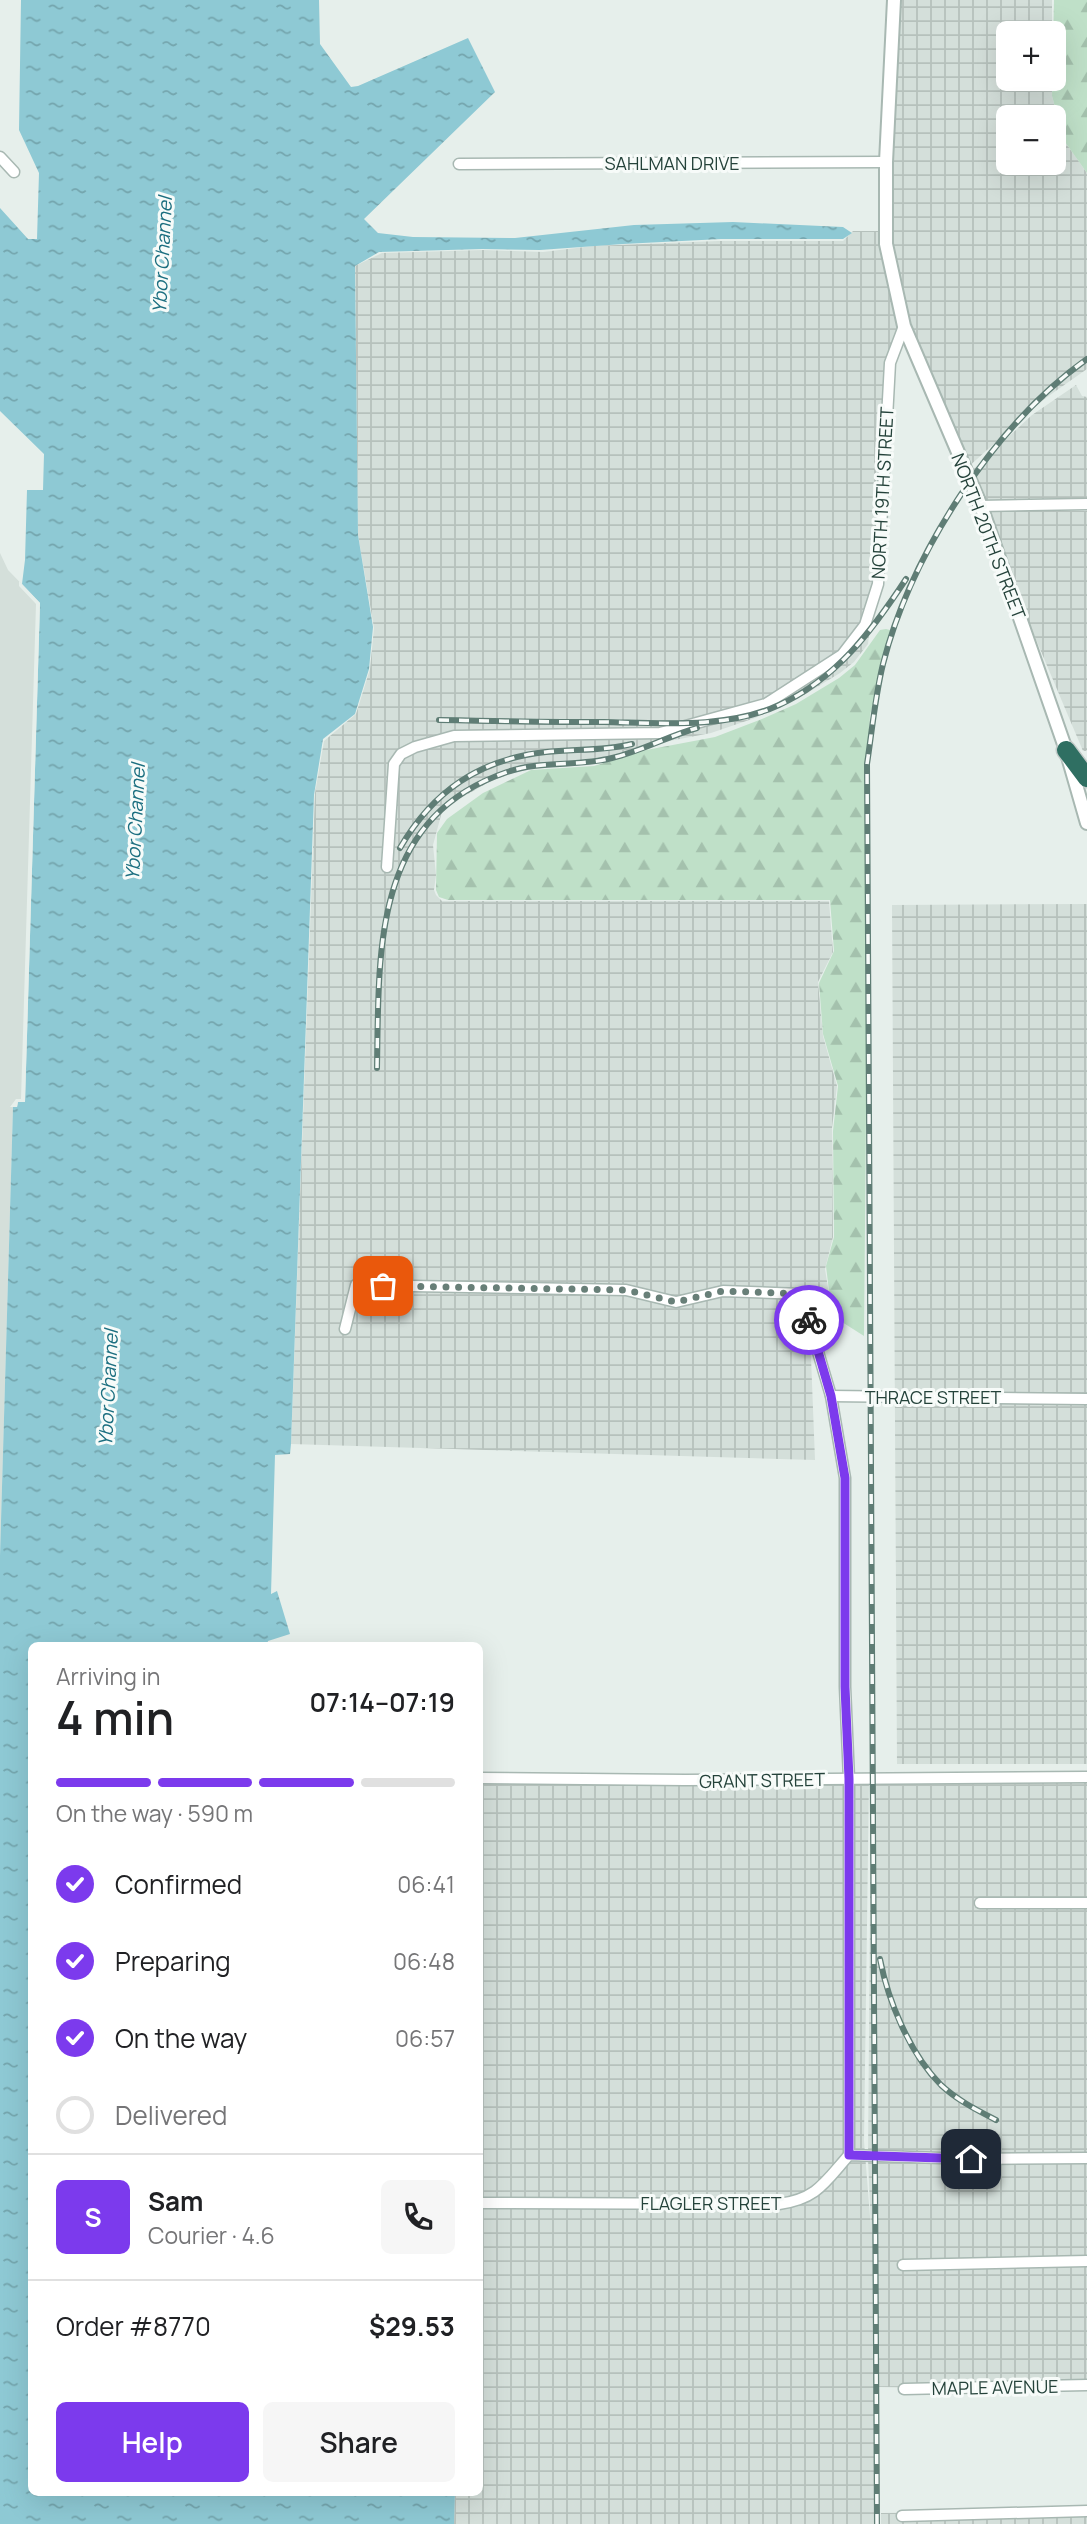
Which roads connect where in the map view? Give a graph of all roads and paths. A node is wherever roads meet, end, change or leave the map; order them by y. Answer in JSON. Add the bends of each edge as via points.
{"nodes":[{"id":1,"x":894,"y":0,"type":"edge"},
{"id":2,"x":0,"y":158,"type":"edge"},
{"id":3,"x":886,"y":162,"type":"junction"},
{"id":4,"x":459,"y":164,"type":"dead end"},
{"id":5,"x":14,"y":172,"type":"dead end"},
{"id":6,"x":904,"y":326,"type":"junction"},
{"id":7,"x":1087,"y":504,"type":"edge"},
{"id":8,"x":981,"y":506,"type":"junction"},
{"id":9,"x":1066,"y":750,"type":"junction"},
{"id":10,"x":1087,"y":778,"type":"edge"},
{"id":11,"x":1087,"y":785,"type":"edge"},
{"id":12,"x":1087,"y":823,"type":"edge"},
{"id":13,"x":387,"y":867,"type":"dead end"},
{"id":14,"x":345,"y":1329,"type":"dead end"},
{"id":15,"x":831,"y":1396,"type":"junction"},
{"id":16,"x":1087,"y":1399,"type":"edge"},
{"id":17,"x":1087,"y":1777,"type":"edge"},
{"id":18,"x":483,"y":1778,"type":"edge"},
{"id":19,"x":849,"y":1779,"type":"junction"},
{"id":20,"x":980,"y":1903,"type":"dead end"},
{"id":21,"x":1087,"y":1903,"type":"edge"},
{"id":22,"x":849,"y":2155,"type":"junction"},
{"id":23,"x":1087,"y":2158,"type":"edge"},
{"id":24,"x":483,"y":2203,"type":"dead end"},
{"id":25,"x":1087,"y":2261,"type":"edge"},
{"id":26,"x":903,"y":2265,"type":"dead end"},
{"id":27,"x":1087,"y":2385,"type":"edge"},
{"id":28,"x":904,"y":2389,"type":"dead end"},
{"id":29,"x":1087,"y":2511,"type":"edge"},
{"id":30,"x":902,"y":2516,"type":"dead end"}],
"edges":[{"from":1,"to":3,"type":"street"},
{"from":2,"to":5,"type":"street"},
{"from":3,"to":4,"type":"street","name":"SAHLMAN DRIVE"},
{"from":3,"to":6,"type":"street","via":[[886,244]]},
{"from":6,"to":8,"type":"street","name":"NORTH 20TH STREET"},
{"from":6,"to":13,"type":"street","name":"NORTH 19TH STREET","via":[[890,363],[878,584],[865,625],[842,655],[766,704],[660,733],[454,736],[415,747],[394,764]]},
{"from":7,"to":8,"type":"street"},
{"from":8,"to":9,"type":"street","name":"NORTH 20TH STREET"},
{"from":9,"to":10,"type":"highway"},
{"from":9,"to":11,"type":"street","name":"NORTH 20TH STREET"},
{"from":9,"to":12,"type":"street","name":"NORTH 20TH STREET"},
{"from":14,"to":15,"type":"street","via":[[356,1285],[626,1290],[676,1302],[723,1291],[801,1294]]},
{"from":15,"to":16,"type":"street","name":"THRACE STREET"},
{"from":15,"to":19,"type":"street","via":[[845,1478]]},
{"from":17,"to":19,"type":"street","name":"GRANT STREET"},
{"from":18,"to":19,"type":"street","name":"GRANT STREET"},
{"from":19,"to":22,"type":"street"},
{"from":20,"to":21,"type":"street"},
{"from":22,"to":23,"type":"street"},
{"from":22,"to":24,"type":"street","name":"FLAGLER STREET","via":[[815,2193],[779,2204]]},
{"from":25,"to":26,"type":"street"},
{"from":27,"to":28,"type":"street","name":"MAPLE AVENUE"},
{"from":29,"to":30,"type":"street"}]}
